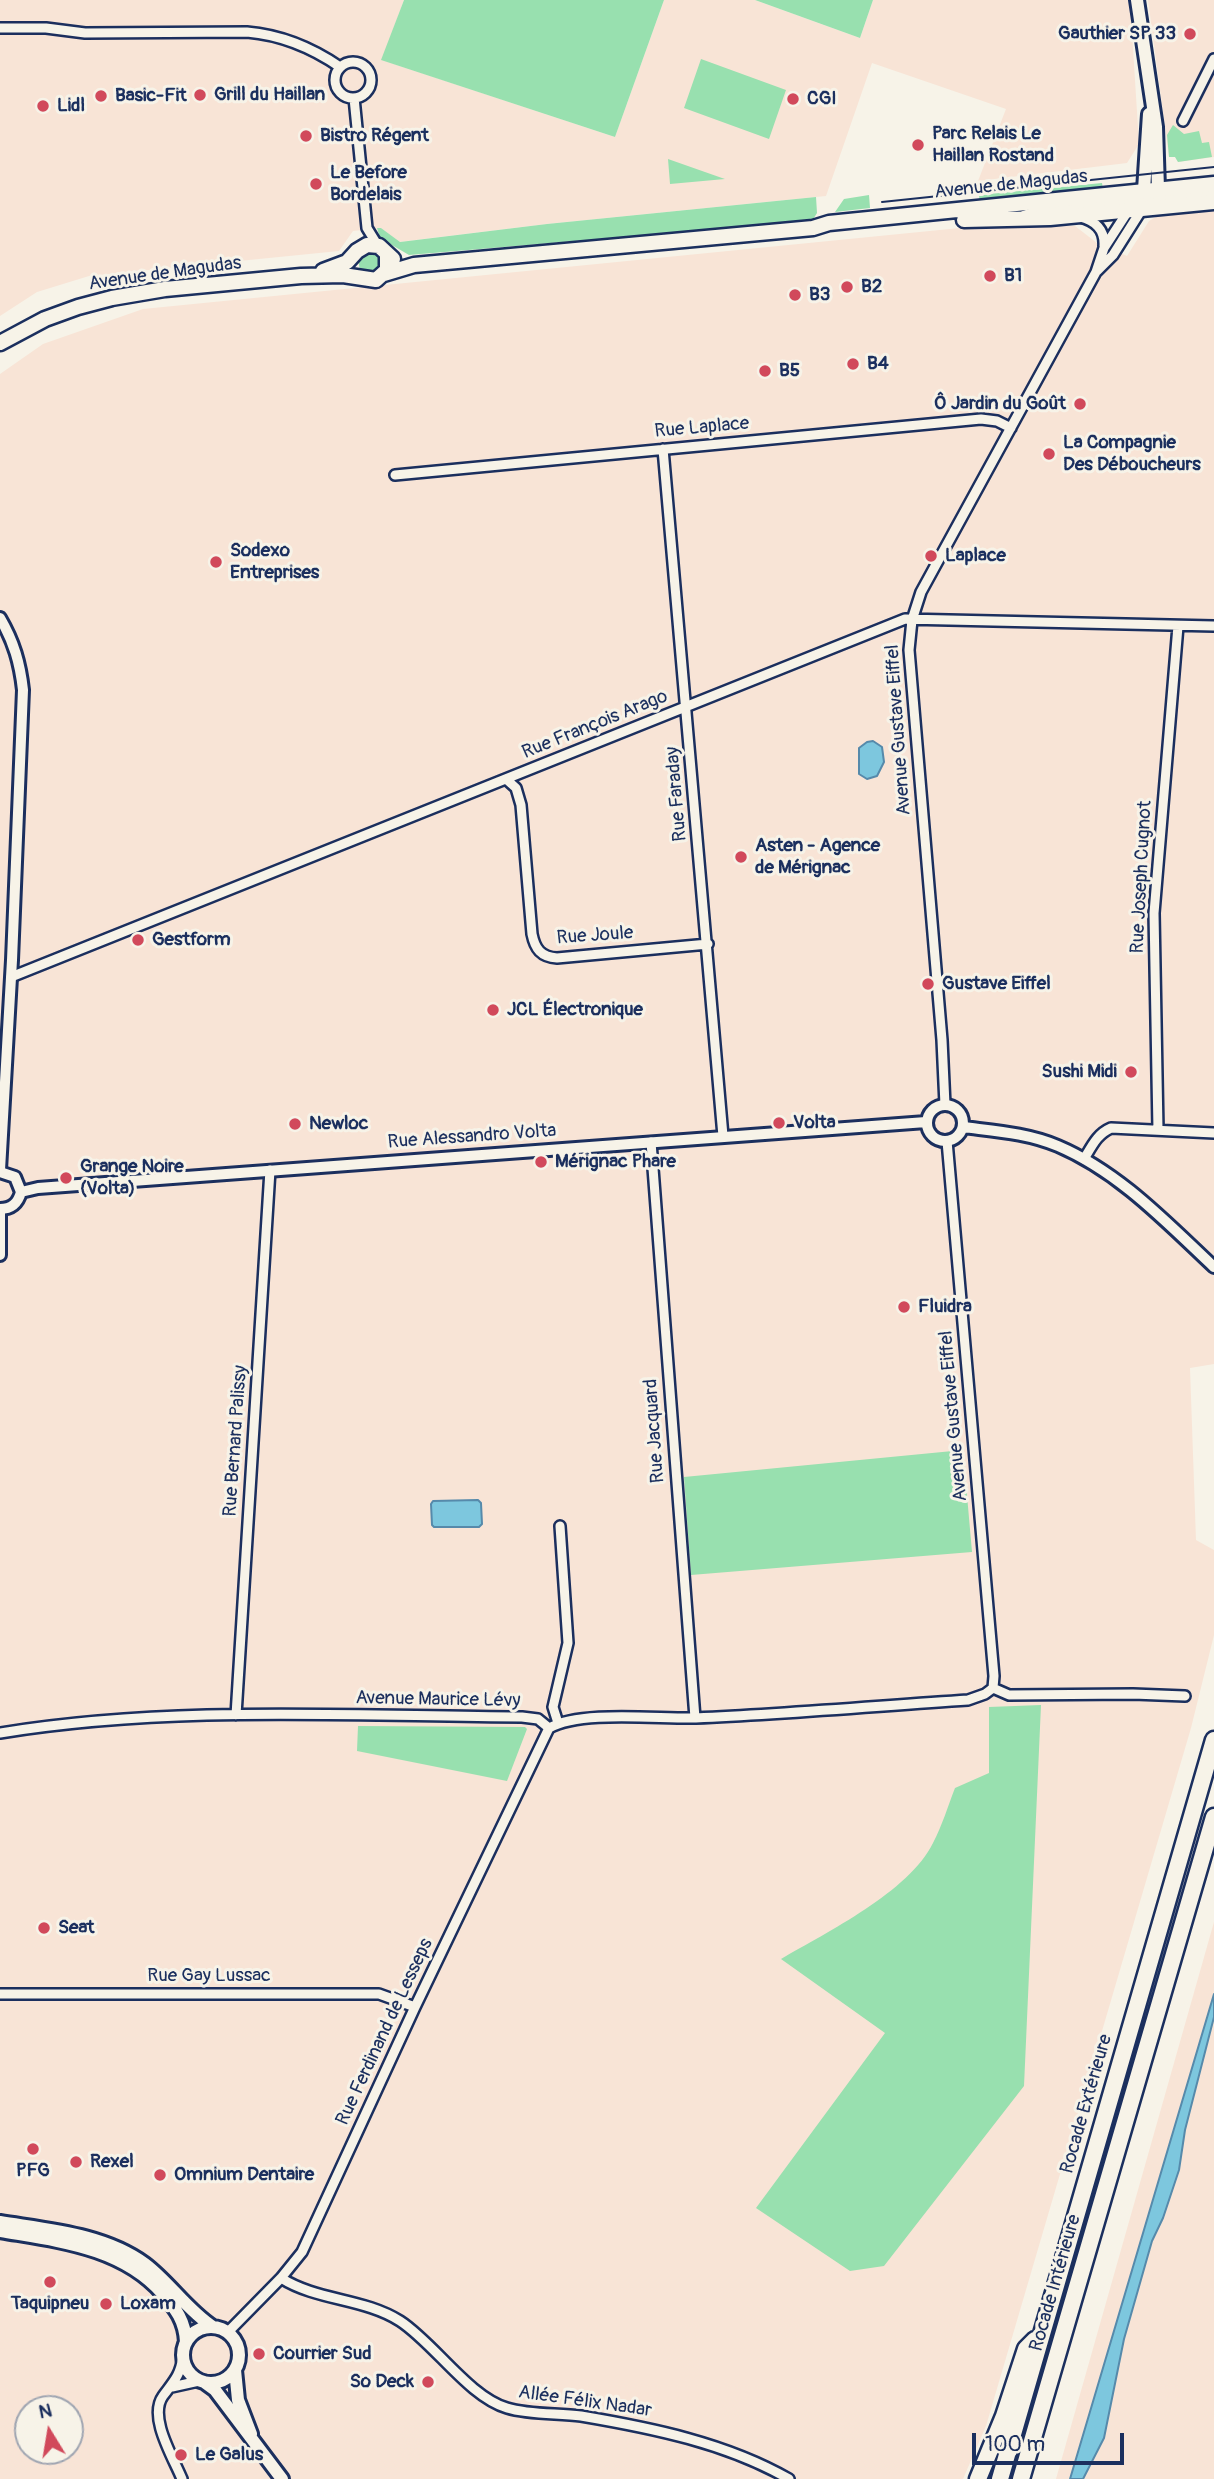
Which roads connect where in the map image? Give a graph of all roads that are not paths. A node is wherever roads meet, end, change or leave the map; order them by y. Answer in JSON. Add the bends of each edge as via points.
{"nodes":[{"id":1,"x":1137,"y":0,"type":"edge"},
{"id":2,"x":0,"y":28,"type":"edge"},
{"id":3,"x":1214,"y":59,"type":"edge"},
{"id":4,"x":340,"y":67,"type":"junction"},
{"id":5,"x":354,"y":98,"type":"junction"},
{"id":6,"x":1184,"y":121,"type":"dead end"},
{"id":7,"x":1214,"y":184,"type":"edge"},
{"id":8,"x":1214,"y":194,"type":"edge"},
{"id":9,"x":1144,"y":200,"type":"junction"},
{"id":10,"x":1214,"y":202,"type":"edge"},
{"id":11,"x":1079,"y":216,"type":"junction"},
{"id":12,"x":1020,"y":218,"type":"junction"},
{"id":13,"x":367,"y":228,"type":"junction"},
{"id":14,"x":813,"y":228,"type":"junction"},
{"id":15,"x":1104,"y":248,"type":"junction"},
{"id":16,"x":383,"y":250,"type":"junction"},
{"id":17,"x":356,"y":253,"type":"junction"},
{"id":18,"x":414,"y":265,"type":"junction"},
{"id":19,"x":1096,"y":272,"type":"junction"},
{"id":20,"x":384,"y":274,"type":"junction"},
{"id":21,"x":301,"y":276,"type":"junction"},
{"id":22,"x":361,"y":278,"type":"junction"},
{"id":23,"x":0,"y":343,"type":"edge"},
{"id":24,"x":1011,"y":428,"type":"junction"},
{"id":25,"x":663,"y":449,"type":"junction"},
{"id":26,"x":395,"y":475,"type":"dead end"},
{"id":27,"x":0,"y":618,"type":"edge"},
{"id":28,"x":912,"y":620,"type":"junction"},
{"id":29,"x":1178,"y":626,"type":"junction"},
{"id":30,"x":1214,"y":626,"type":"edge"},
{"id":31,"x":687,"y":707,"type":"junction"},
{"id":32,"x":506,"y":779,"type":"junction"},
{"id":33,"x":708,"y":944,"type":"junction"},
{"id":34,"x":11,"y":977,"type":"junction"},
{"id":35,"x":945,"y":1105,"type":"junction"},
{"id":36,"x":926,"y":1122,"type":"junction"},
{"id":37,"x":963,"y":1127,"type":"junction"},
{"id":38,"x":1158,"y":1130,"type":"junction"},
{"id":39,"x":1214,"y":1133,"type":"edge"},
{"id":40,"x":723,"y":1136,"type":"junction"},
{"id":41,"x":947,"y":1141,"type":"junction"},
{"id":42,"x":651,"y":1142,"type":"junction"},
{"id":43,"x":1084,"y":1159,"type":"junction"},
{"id":44,"x":270,"y":1170,"type":"junction"},
{"id":45,"x":0,"y":1171,"type":"edge"},
{"id":46,"x":21,"y":1192,"type":"junction"},
{"id":47,"x":0,"y":1209,"type":"edge"},
{"id":48,"x":0,"y":1255,"type":"edge"},
{"id":49,"x":1214,"y":1267,"type":"edge"},
{"id":50,"x":560,"y":1526,"type":"dead end"},
{"id":51,"x":992,"y":1688,"type":"junction"},
{"id":52,"x":1185,"y":1696,"type":"dead end"},
{"id":53,"x":236,"y":1715,"type":"junction"},
{"id":54,"x":695,"y":1718,"type":"junction"},
{"id":55,"x":553,"y":1726,"type":"junction"},
{"id":56,"x":0,"y":1733,"type":"edge"},
{"id":57,"x":1214,"y":1740,"type":"edge"},
{"id":58,"x":1214,"y":1817,"type":"edge"},
{"id":59,"x":0,"y":1994,"type":"edge"},
{"id":60,"x":415,"y":2007,"type":"junction"},
{"id":61,"x":0,"y":2222,"type":"edge"},
{"id":62,"x":0,"y":2231,"type":"edge"},
{"id":63,"x":281,"y":2277,"type":"junction"},
{"id":64,"x":213,"y":2327,"type":"junction"},
{"id":65,"x":228,"y":2332,"type":"junction"},
{"id":66,"x":1042,"y":2333,"type":"junction"},
{"id":67,"x":186,"y":2342,"type":"junction"},
{"id":68,"x":183,"y":2357,"type":"junction"},
{"id":69,"x":235,"y":2370,"type":"junction"},
{"id":70,"x":201,"y":2382,"type":"junction"},
{"id":71,"x":170,"y":2388,"type":"junction"},
{"id":72,"x":254,"y":2440,"type":"junction"},
{"id":73,"x":1028,"y":2455,"type":"junction"},
{"id":74,"x":182,"y":2479,"type":"edge"},
{"id":75,"x":282,"y":2479,"type":"edge"},
{"id":76,"x":789,"y":2479,"type":"edge"},
{"id":77,"x":978,"y":2479,"type":"edge"},
{"id":78,"x":1000,"y":2479,"type":"edge"},
{"id":79,"x":1021,"y":2479,"type":"edge"},
{"id":80,"x":1029,"y":2479,"type":"edge"}],
"edges":[{"from":1,"to":9,"type":"main road","via":[[1150,101]]},
{"from":2,"to":4,"type":"street","via":[[271,34],[314,50]]},
{"from":3,"to":6,"type":"street"},
{"from":4,"to":5,"type":"street","via":[[336,88]]},
{"from":4,"to":5,"type":"street","via":[[357,62],[369,73],[365,94]]},
{"from":5,"to":13,"type":"street"},
{"from":7,"to":9,"type":"main road","name":"Avenue de Magudas"},
{"from":8,"to":9,"type":"street"},
{"from":9,"to":10,"type":"main road","name":"Avenue de Magudas"},
{"from":9,"to":11,"type":"main road","name":"Avenue de Magudas"},
{"from":9,"to":12,"type":"main road","via":[[1048,209]]},
{"from":9,"to":14,"type":"main road","name":"Avenue de Magudas","via":[[829,223]]},
{"from":9,"to":15,"type":"street","name":"Avenue Gustave Eiffel"},
{"from":9,"to":19,"type":"street","name":"Avenue Gustave Eiffel","via":[[1113,255]]},
{"from":11,"to":12,"type":"main road","name":"Avenue de Magudas"},
{"from":11,"to":15,"type":"street","via":[[1101,229]]},
{"from":12,"to":14,"type":"main road","name":"Avenue de Magudas","via":[[830,231]]},
{"from":13,"to":16,"type":"street"},
{"from":13,"to":17,"type":"street"},
{"from":14,"to":18,"type":"main road","name":"Avenue de Magudas"},
{"from":15,"to":19,"type":"street","name":"Avenue Gustave Eiffel"},
{"from":16,"to":17,"type":"main road","via":[[367,245]]},
{"from":16,"to":18,"type":"main road","name":"Avenue de Magudas","via":[[394,260]]},
{"from":16,"to":20,"type":"main road","via":[[388,265]]},
{"from":17,"to":21,"type":"main road","name":"Avenue de Magudas","via":[[335,268]]},
{"from":17,"to":22,"type":"main road","via":[[354,271]]},
{"from":18,"to":20,"type":"main road","name":"Avenue de Magudas"},
{"from":19,"to":24,"type":"street","name":"Avenue Gustave Eiffel"},
{"from":20,"to":22,"type":"main road","via":[[376,280]]},
{"from":21,"to":22,"type":"main road","name":"Avenue de Magudas"},
{"from":21,"to":23,"type":"main road","name":"Avenue de Magudas","via":[[112,298],[45,319]]},
{"from":24,"to":25,"type":"street","name":"Rue Laplace","via":[[981,419]]},
{"from":24,"to":28,"type":"street","name":"Avenue Gustave Eiffel","via":[[921,592]]},
{"from":25,"to":26,"type":"street","name":"Rue Laplace"},
{"from":25,"to":31,"type":"street","name":"Rue Faraday"},
{"from":27,"to":34,"type":"street","via":[[20,663],[23,690]]},
{"from":28,"to":29,"type":"street","name":"Rue François Arago"},
{"from":28,"to":31,"type":"street","name":"Rue François Arago"},
{"from":28,"to":35,"type":"street","name":"Avenue Gustave Eiffel","via":[[909,650]]},
{"from":29,"to":30,"type":"street","name":"Rue François Arago"},
{"from":29,"to":38,"type":"street","name":"Rue Joseph Cugnot","via":[[1154,913]]},
{"from":31,"to":32,"type":"street","name":"Rue François Arago"},
{"from":31,"to":33,"type":"street","name":"Rue Faraday"},
{"from":32,"to":33,"type":"street","name":"Rue Joule","via":[[516,788],[521,806],[532,934],[542,954],[557,958]]},
{"from":32,"to":34,"type":"street","name":"Rue François Arago"},
{"from":33,"to":40,"type":"street","name":"Rue Faraday"},
{"from":34,"to":45,"type":"street"},
{"from":35,"to":36,"type":"street","via":[[934,1108]]},
{"from":35,"to":37,"type":"street","via":[[957,1110]]},
{"from":36,"to":40,"type":"street","name":"Rue Alessandro Volta"},
{"from":36,"to":41,"type":"street","via":[[932,1137]]},
{"from":37,"to":41,"type":"street","via":[[957,1137]]},
{"from":37,"to":43,"type":"street","via":[[1028,1136]]},
{"from":38,"to":39,"type":"street"},
{"from":38,"to":43,"type":"street","via":[[1105,1130]]},
{"from":40,"to":42,"type":"street","name":"Rue Alessandro Volta"},
{"from":41,"to":51,"type":"street","name":"Avenue Gustave Eiffel"},
{"from":42,"to":44,"type":"street","name":"Rue Alessandro Volta"},
{"from":42,"to":54,"type":"street","name":"Rue Jacquard"},
{"from":43,"to":49,"type":"street","via":[[1139,1197]]},
{"from":44,"to":46,"type":"street","name":"Rue Alessandro Volta"},
{"from":44,"to":53,"type":"street","name":"Rue Bernard Palissy"},
{"from":45,"to":46,"type":"street","via":[[15,1177]]},
{"from":46,"to":47,"type":"street","via":[[16,1203]]},
{"from":47,"to":48,"type":"street"},
{"from":50,"to":55,"type":"street","via":[[568,1643]]},
{"from":51,"to":52,"type":"street","via":[[1009,1696]]},
{"from":51,"to":54,"type":"street","name":"Avenue Maurice Lévy","via":[[968,1700]]},
{"from":53,"to":55,"type":"street","name":"Avenue Maurice Lévy","via":[[522,1717]]},
{"from":53,"to":56,"type":"street","name":"Avenue Maurice Lévy","via":[[118,1717]]},
{"from":54,"to":55,"type":"street","name":"Avenue Maurice Lévy","via":[[577,1718]]},
{"from":55,"to":60,"type":"street","name":"Rue Ferdinand de Lesseps"},
{"from":57,"to":66,"type":"highway","name":"Rocade Extérieure"},
{"from":58,"to":73,"type":"highway","name":"Rocade Intérieure"},
{"from":59,"to":60,"type":"street","name":"Rue Gay Lussac","via":[[379,1994]]},
{"from":60,"to":63,"type":"street","name":"Rue Ferdinand de Lesseps","via":[[302,2252]]},
{"from":61,"to":64,"type":"main road","via":[[76,2235],[124,2251],[152,2270]]},
{"from":62,"to":67,"type":"main road","via":[[75,2245],[130,2266],[175,2308]]},
{"from":63,"to":65,"type":"street","name":"Rue Ferdinand de Lesseps"},
{"from":63,"to":76,"type":"street","name":"Allée Félix Nadar","via":[[295,2287],[377,2310],[401,2322],[485,2397],[507,2408],[659,2430],[760,2462]]},
{"from":64,"to":65,"type":"main road"},
{"from":64,"to":67,"type":"main road","via":[[197,2330]]},
{"from":65,"to":69,"type":"main road","via":[[240,2354]]},
{"from":66,"to":77,"type":"highway","via":[[1026,2349]]},
{"from":66,"to":78,"type":"highway","name":"Rocade Extérieure"},
{"from":67,"to":68,"type":"main road"},
{"from":68,"to":70,"type":"main road","via":[[188,2371]]},
{"from":68,"to":71,"type":"street"},
{"from":69,"to":70,"type":"main road","via":[[222,2381]]},
{"from":69,"to":72,"type":"main road","via":[[238,2400]]},
{"from":70,"to":71,"type":"street"},
{"from":70,"to":72,"type":"main road","via":[[215,2390]]},
{"from":71,"to":74,"type":"street","via":[[159,2403],[158,2416]]},
{"from":72,"to":75,"type":"main road"},
{"from":73,"to":79,"type":"highway","name":"Rocade Intérieure"},
{"from":73,"to":80,"type":"highway"}]}
